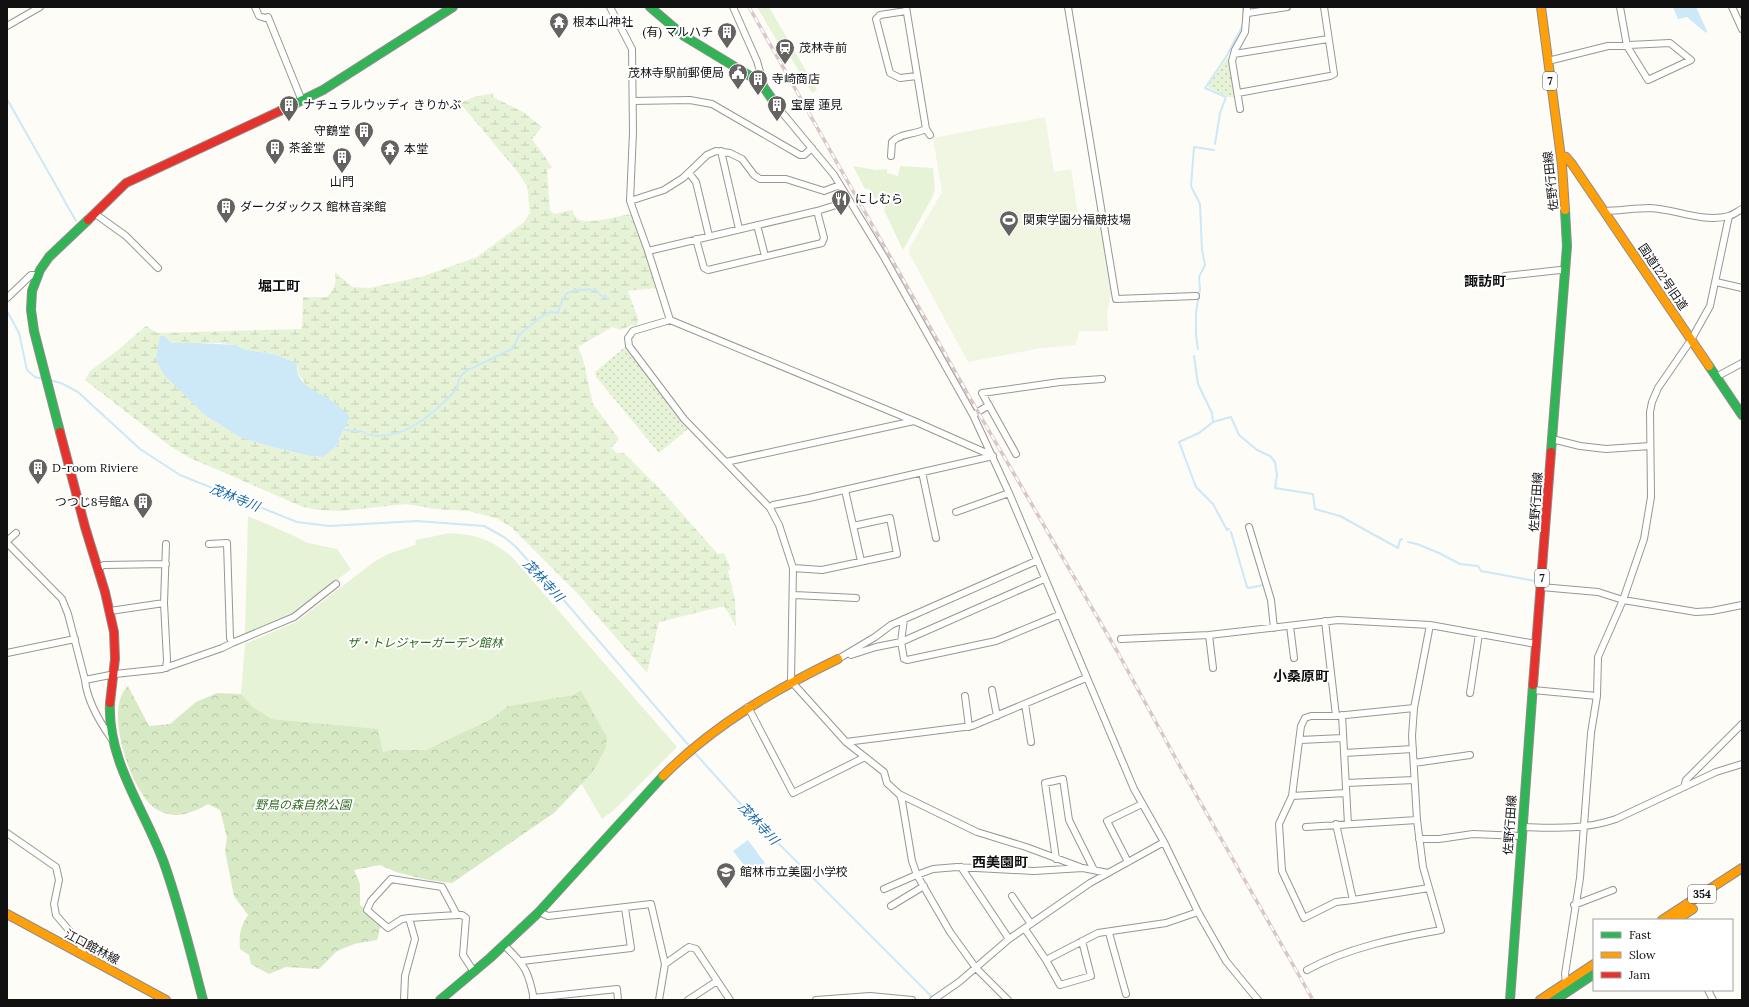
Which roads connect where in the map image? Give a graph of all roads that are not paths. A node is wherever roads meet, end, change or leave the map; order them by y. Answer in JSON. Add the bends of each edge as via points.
{"nodes":[{"id":1,"x":40,"y":7,"type":"edge"},
{"id":2,"x":255,"y":7,"type":"edge"},
{"id":3,"x":453,"y":7,"type":"edge"},
{"id":4,"x":610,"y":7,"type":"edge"},
{"id":5,"x":650,"y":7,"type":"edge"},
{"id":6,"x":733,"y":7,"type":"edge"},
{"id":7,"x":1068,"y":7,"type":"edge"},
{"id":8,"x":1287,"y":7,"type":"edge"},
{"id":9,"x":1324,"y":7,"type":"edge"},
{"id":10,"x":1541,"y":7,"type":"edge"},
{"id":11,"x":1620,"y":7,"type":"edge"},
{"id":12,"x":1732,"y":7,"type":"edge"},
{"id":13,"x":906,"y":9,"type":"edge"},
{"id":14,"x":1248,"y":10,"type":"edge"},
{"id":15,"x":7,"y":26,"type":"edge"},
{"id":16,"x":1742,"y":29,"type":"edge"},
{"id":17,"x":1328,"y":39,"type":"junction"},
{"id":18,"x":1627,"y":46,"type":"junction"},
{"id":19,"x":1234,"y":54,"type":"junction"},
{"id":20,"x":1548,"y":61,"type":"junction"},
{"id":21,"x":917,"y":76,"type":"junction"},
{"id":22,"x":764,"y":86,"type":"junction"},
{"id":23,"x":1238,"y":93,"type":"junction"},
{"id":24,"x":772,"y":99,"type":"joint"},
{"id":25,"x":302,"y":101,"type":"junction"},
{"id":26,"x":632,"y":101,"type":"junction"},
{"id":27,"x":1240,"y":110,"type":"dead end"},
{"id":28,"x":812,"y":148,"type":"junction"},
{"id":29,"x":721,"y":151,"type":"junction"},
{"id":30,"x":891,"y":156,"type":"dead end"},
{"id":31,"x":1561,"y":156,"type":"junction"},
{"id":32,"x":689,"y":172,"type":"junction"},
{"id":33,"x":840,"y":185,"type":"junction"},
{"id":34,"x":630,"y":201,"type":"junction"},
{"id":35,"x":849,"y":201,"type":"junction"},
{"id":36,"x":1742,"y":209,"type":"edge"},
{"id":37,"x":818,"y":210,"type":"junction"},
{"id":38,"x":1604,"y":211,"type":"junction"},
{"id":39,"x":94,"y":213,"type":"junction"},
{"id":40,"x":1730,"y":216,"type":"junction"},
{"id":41,"x":757,"y":225,"type":"junction"},
{"id":42,"x":739,"y":229,"type":"junction"},
{"id":43,"x":709,"y":236,"type":"junction"},
{"id":44,"x":696,"y":239,"type":"junction"},
{"id":45,"x":648,"y":250,"type":"junction"},
{"id":46,"x":765,"y":256,"type":"junction"},
{"id":47,"x":158,"y":268,"type":"dead end"},
{"id":48,"x":1566,"y":272,"type":"junction"},
{"id":49,"x":37,"y":275,"type":"junction"},
{"id":50,"x":1504,"y":276,"type":"dead end"},
{"id":51,"x":1716,"y":282,"type":"junction"},
{"id":52,"x":1742,"y":288,"type":"edge"},
{"id":53,"x":8,"y":296,"type":"edge"},
{"id":54,"x":1196,"y":296,"type":"dead end"},
{"id":55,"x":670,"y":320,"type":"junction"},
{"id":56,"x":1691,"y":340,"type":"junction"},
{"id":57,"x":1742,"y":363,"type":"edge"},
{"id":58,"x":1716,"y":377,"type":"junction"},
{"id":59,"x":1102,"y":379,"type":"dead end"},
{"id":60,"x":989,"y":405,"type":"junction"},
{"id":61,"x":973,"y":415,"type":"junction"},
{"id":62,"x":1742,"y":415,"type":"edge"},
{"id":63,"x":914,"y":421,"type":"junction"},
{"id":64,"x":1552,"y":439,"type":"junction"},
{"id":65,"x":1650,"y":446,"type":"junction"},
{"id":66,"x":1016,"y":454,"type":"dead end"},
{"id":67,"x":993,"y":456,"type":"junction"},
{"id":68,"x":726,"y":462,"type":"junction"},
{"id":69,"x":922,"y":472,"type":"junction"},
{"id":70,"x":845,"y":490,"type":"junction"},
{"id":71,"x":1009,"y":493,"type":"junction"},
{"id":72,"x":770,"y":508,"type":"junction"},
{"id":73,"x":956,"y":512,"type":"dead end"},
{"id":74,"x":854,"y":526,"type":"junction"},
{"id":75,"x":1250,"y":527,"type":"dead end"},
{"id":76,"x":16,"y":533,"type":"dead end"},
{"id":77,"x":936,"y":538,"type":"dead end"},
{"id":78,"x":7,"y":542,"type":"edge"},
{"id":79,"x":166,"y":544,"type":"dead end"},
{"id":80,"x":209,"y":544,"type":"dead end"},
{"id":81,"x":862,"y":561,"type":"junction"},
{"id":82,"x":1036,"y":561,"type":"junction"},
{"id":83,"x":166,"y":564,"type":"junction"},
{"id":84,"x":97,"y":568,"type":"junction"},
{"id":85,"x":793,"y":568,"type":"junction"},
{"id":86,"x":1044,"y":579,"type":"junction"},
{"id":87,"x":336,"y":584,"type":"dead end"},
{"id":88,"x":1541,"y":587,"type":"junction"},
{"id":89,"x":794,"y":595,"type":"junction"},
{"id":90,"x":856,"y":598,"type":"dead end"},
{"id":91,"x":1623,"y":600,"type":"junction"},
{"id":92,"x":164,"y":603,"type":"junction"},
{"id":93,"x":1742,"y":605,"type":"edge"},
{"id":94,"x":110,"y":612,"type":"junction"},
{"id":95,"x":1059,"y":615,"type":"junction"},
{"id":96,"x":904,"y":619,"type":"junction"},
{"id":97,"x":1325,"y":621,"type":"junction"},
{"id":98,"x":1430,"y":625,"type":"junction"},
{"id":99,"x":1290,"y":626,"type":"junction"},
{"id":100,"x":1274,"y":628,"type":"junction"},
{"id":101,"x":1479,"y":634,"type":"junction"},
{"id":102,"x":1209,"y":635,"type":"junction"},
{"id":103,"x":75,"y":639,"type":"junction"},
{"id":104,"x":1121,"y":639,"type":"dead end"},
{"id":105,"x":232,"y":642,"type":"junction"},
{"id":106,"x":900,"y":642,"type":"junction"},
{"id":107,"x":1536,"y":644,"type":"junction"},
{"id":108,"x":7,"y":653,"type":"edge"},
{"id":109,"x":1294,"y":658,"type":"dead end"},
{"id":110,"x":838,"y":659,"type":"junction"},
{"id":111,"x":166,"y":668,"type":"junction"},
{"id":112,"x":1213,"y":668,"type":"dead end"},
{"id":113,"x":114,"y":674,"type":"junction"},
{"id":114,"x":1086,"y":678,"type":"junction"},
{"id":115,"x":85,"y":680,"type":"junction"},
{"id":116,"x":792,"y":681,"type":"junction"},
{"id":117,"x":992,"y":690,"type":"dead end"},
{"id":118,"x":1533,"y":690,"type":"junction"},
{"id":119,"x":1470,"y":693,"type":"dead end"},
{"id":120,"x":965,"y":696,"type":"dead end"},
{"id":121,"x":1596,"y":696,"type":"junction"},
{"id":122,"x":1026,"y":704,"type":"junction"},
{"id":123,"x":748,"y":707,"type":"junction"},
{"id":124,"x":1414,"y":708,"type":"junction"},
{"id":125,"x":997,"y":716,"type":"junction"},
{"id":126,"x":1339,"y":716,"type":"junction"},
{"id":127,"x":1742,"y":724,"type":"edge"},
{"id":128,"x":969,"y":726,"type":"junction"},
{"id":129,"x":1343,"y":738,"type":"junction"},
{"id":130,"x":1300,"y":740,"type":"junction"},
{"id":131,"x":113,"y":741,"type":"junction"},
{"id":132,"x":846,"y":742,"type":"junction"},
{"id":133,"x":1031,"y":742,"type":"dead end"},
{"id":134,"x":1413,"y":749,"type":"junction"},
{"id":135,"x":1344,"y":753,"type":"junction"},
{"id":136,"x":1470,"y":755,"type":"dead end"},
{"id":137,"x":864,"y":757,"type":"junction"},
{"id":138,"x":1414,"y":763,"type":"junction"},
{"id":139,"x":1742,"y":764,"type":"edge"},
{"id":140,"x":1414,"y":780,"type":"junction"},
{"id":141,"x":1346,"y":783,"type":"junction"},
{"id":142,"x":1684,"y":787,"type":"junction"},
{"id":143,"x":1346,"y":793,"type":"junction"},
{"id":144,"x":900,"y":795,"type":"junction"},
{"id":145,"x":1292,"y":796,"type":"junction"},
{"id":146,"x":1142,"y":804,"type":"junction"},
{"id":147,"x":1417,"y":820,"type":"junction"},
{"id":148,"x":1336,"y":824,"type":"junction"},
{"id":149,"x":1348,"y":824,"type":"junction"},
{"id":150,"x":1306,"y":827,"type":"dead end"},
{"id":151,"x":1522,"y":827,"type":"junction"},
{"id":152,"x":1584,"y":828,"type":"junction"},
{"id":153,"x":7,"y":833,"type":"edge"},
{"id":154,"x":1521,"y":836,"type":"junction"},
{"id":155,"x":1420,"y":839,"type":"junction"},
{"id":156,"x":1164,"y":842,"type":"junction"},
{"id":157,"x":1056,"y":859,"type":"junction"},
{"id":158,"x":1128,"y":862,"type":"junction"},
{"id":159,"x":962,"y":867,"type":"junction"},
{"id":160,"x":1083,"y":868,"type":"junction"},
{"id":161,"x":1742,"y":868,"type":"edge"},
{"id":162,"x":1094,"y":870,"type":"junction"},
{"id":163,"x":1108,"y":873,"type":"junction"},
{"id":164,"x":917,"y":875,"type":"junction"},
{"id":165,"x":1742,"y":876,"type":"edge"},
{"id":166,"x":924,"y":886,"type":"junction"},
{"id":167,"x":1429,"y":888,"type":"junction"},
{"id":168,"x":884,"y":890,"type":"dead end"},
{"id":169,"x":1613,"y":890,"type":"dead end"},
{"id":170,"x":1012,"y":896,"type":"dead end"},
{"id":171,"x":1353,"y":900,"type":"junction"},
{"id":172,"x":1574,"y":905,"type":"junction"},
{"id":173,"x":891,"y":906,"type":"dead end"},
{"id":174,"x":625,"y":908,"type":"junction"},
{"id":175,"x":539,"y":912,"type":"junction"},
{"id":176,"x":1198,"y":912,"type":"junction"},
{"id":177,"x":7,"y":914,"type":"edge"},
{"id":178,"x":457,"y":914,"type":"junction"},
{"id":179,"x":409,"y":918,"type":"junction"},
{"id":180,"x":1664,"y":919,"type":"edge"},
{"id":181,"x":1678,"y":919,"type":"edge"},
{"id":182,"x":1031,"y":924,"type":"junction"},
{"id":183,"x":1025,"y":928,"type":"junction"},
{"id":184,"x":1109,"y":933,"type":"junction"},
{"id":185,"x":1010,"y":939,"type":"junction"},
{"id":186,"x":1082,"y":941,"type":"junction"},
{"id":187,"x":505,"y":946,"type":"junction"},
{"id":188,"x":84,"y":956,"type":"junction"},
{"id":189,"x":1046,"y":960,"type":"junction"},
{"id":190,"x":522,"y":961,"type":"junction"},
{"id":191,"x":665,"y":964,"type":"junction"},
{"id":192,"x":1593,"y":965,"type":"edge"},
{"id":193,"x":976,"y":968,"type":"junction"},
{"id":194,"x":1307,"y":970,"type":"dead end"},
{"id":195,"x":474,"y":972,"type":"junction"},
{"id":196,"x":1593,"y":975,"type":"edge"},
{"id":197,"x":717,"y":981,"type":"junction"},
{"id":198,"x":1566,"y":983,"type":"junction"},
{"id":199,"x":1708,"y":991,"type":"edge"},
{"id":200,"x":1126,"y":994,"type":"dead end"},
{"id":201,"x":844,"y":998,"type":"edge"},
{"id":202,"x":534,"y":999,"type":"edge"},
{"id":203,"x":1257,"y":999,"type":"edge"},
{"id":204,"x":166,"y":1000,"type":"edge"},
{"id":205,"x":204,"y":1000,"type":"edge"},
{"id":206,"x":404,"y":1000,"type":"edge"},
{"id":207,"x":440,"y":1000,"type":"edge"},
{"id":208,"x":618,"y":1000,"type":"edge"},
{"id":209,"x":659,"y":1000,"type":"edge"},
{"id":210,"x":688,"y":1000,"type":"edge"},
{"id":211,"x":730,"y":1000,"type":"edge"},
{"id":212,"x":816,"y":1000,"type":"edge"},
{"id":213,"x":912,"y":1000,"type":"edge"},
{"id":214,"x":933,"y":1000,"type":"edge"},
{"id":215,"x":1008,"y":1000,"type":"edge"},
{"id":216,"x":1249,"y":1000,"type":"edge"},
{"id":217,"x":1510,"y":1000,"type":"edge"},
{"id":218,"x":1540,"y":1000,"type":"edge"},
{"id":219,"x":1555,"y":1000,"type":"edge"},
{"id":220,"x":1713,"y":1000,"type":"edge"}],
"edges":[{"from":1,"to":15,"type":"street"},
{"from":2,"to":25,"type":"street","via":[[259,16],[268,17]]},
{"from":3,"to":25,"type":"main road"},
{"from":4,"to":26,"type":"street","via":[[632,49]]},
{"from":5,"to":22,"type":"main road","via":[[684,36]]},
{"from":6,"to":22,"type":"street","via":[[758,61]]},
{"from":7,"to":54,"type":"street","via":[[1116,299]]},
{"from":8,"to":14,"type":"street"},
{"from":9,"to":17,"type":"street"},
{"from":10,"to":20,"type":"main road","name":"佐野行田線","number":"7"},
{"from":11,"to":18,"type":"street"},
{"from":12,"to":16,"type":"street"},
{"from":13,"to":21,"type":"street"},
{"from":13,"to":21,"type":"street","via":[[880,15],[876,19],[890,73],[900,78]]},
{"from":14,"to":19,"type":"street","via":[[1245,32]]},
{"from":17,"to":19,"type":"street"},
{"from":17,"to":23,"type":"street","via":[[1334,74]]},
{"from":18,"to":18,"type":"street","via":[[1670,43],[1691,60],[1648,80]]},
{"from":18,"to":20,"type":"street","via":[[1608,46]]},
{"from":19,"to":23,"type":"street","via":[[1232,61]]},
{"from":20,"to":31,"type":"main road","name":"佐野行田線","number":"7"},
{"from":21,"to":30,"type":"street","via":[[928,132],[896,137],[892,142]]},
{"from":22,"to":24,"type":"main road"},
{"from":23,"to":27,"type":"street"},
{"from":24,"to":28,"type":"street"},
{"from":25,"to":39,"type":"main road","via":[[126,183]]},
{"from":26,"to":28,"type":"street","via":[[690,100],[712,104],[800,155],[804,155]]},
{"from":26,"to":34,"type":"street"},
{"from":28,"to":33,"type":"street"},
{"from":29,"to":32,"type":"street","via":[[707,155]]},
{"from":29,"to":33,"type":"street","via":[[742,159],[760,179],[786,179],[824,191]]},
{"from":29,"to":42,"type":"street"},
{"from":31,"to":38,"type":"main road","name":"国道122号旧道","via":[[1569,159]]},
{"from":31,"to":48,"type":"main road","name":"佐野行田線","number":"7","via":[[1566,211]]},
{"from":32,"to":34,"type":"street","via":[[664,190]]},
{"from":32,"to":43,"type":"street","via":[[696,182]]},
{"from":33,"to":35,"type":"street"},
{"from":34,"to":45,"type":"street"},
{"from":35,"to":37,"type":"street"},
{"from":35,"to":61,"type":"street","via":[[928,333]]},
{"from":36,"to":40,"type":"street"},
{"from":37,"to":41,"type":"street"},
{"from":37,"to":46,"type":"street","via":[[824,238],[822,242]]},
{"from":38,"to":40,"type":"street","via":[[1649,208],[1694,216]]},
{"from":38,"to":56,"type":"main road","name":"国道122号旧道"},
{"from":39,"to":47,"type":"street","via":[[126,236]]},
{"from":39,"to":49,"type":"main road","via":[[49,257]]},
{"from":40,"to":51,"type":"street"},
{"from":41,"to":42,"type":"street"},
{"from":41,"to":46,"type":"street"},
{"from":42,"to":43,"type":"street"},
{"from":43,"to":44,"type":"street"},
{"from":44,"to":45,"type":"street"},
{"from":44,"to":46,"type":"street","via":[[704,268],[708,270]]},
{"from":45,"to":55,"type":"street"},
{"from":48,"to":50,"type":"street","via":[[1560,270]]},
{"from":48,"to":64,"type":"main road","name":"佐野行田線","number":"7"},
{"from":49,"to":53,"type":"street","via":[[31,275]]},
{"from":49,"to":84,"type":"main road","via":[[32,291],[34,331]]},
{"from":51,"to":52,"type":"street"},
{"from":51,"to":56,"type":"street","via":[[1710,306]]},
{"from":55,"to":63,"type":"street"},
{"from":55,"to":68,"type":"street","via":[[633,331],[628,338],[629,346],[684,419]]},
{"from":56,"to":58,"type":"main road","name":"国道122号旧道"},
{"from":56,"to":65,"type":"street","via":[[1658,388],[1652,402]]},
{"from":57,"to":58,"type":"street"},
{"from":58,"to":62,"type":"main road","name":"国道122号旧道"},
{"from":59,"to":60,"type":"street","via":[[982,393]]},
{"from":60,"to":61,"type":"street"},
{"from":60,"to":66,"type":"street"},
{"from":61,"to":67,"type":"street"},
{"from":63,"to":67,"type":"street"},
{"from":63,"to":68,"type":"street"},
{"from":64,"to":65,"type":"street","via":[[1606,449]]},
{"from":64,"to":88,"type":"main road","name":"佐野行田線","number":"7"},
{"from":65,"to":91,"type":"street","via":[[1649,512],[1644,539]]},
{"from":67,"to":69,"type":"street"},
{"from":67,"to":71,"type":"street"},
{"from":68,"to":72,"type":"street"},
{"from":69,"to":70,"type":"street"},
{"from":69,"to":77,"type":"street"},
{"from":70,"to":72,"type":"street","via":[[773,505]]},
{"from":70,"to":74,"type":"street"},
{"from":71,"to":73,"type":"street"},
{"from":71,"to":82,"type":"street"},
{"from":72,"to":85,"type":"street","via":[[779,525]]},
{"from":74,"to":81,"type":"street"},
{"from":74,"to":81,"type":"street","via":[[890,518],[897,554]]},
{"from":75,"to":100,"type":"street","via":[[1271,600]]},
{"from":76,"to":78,"type":"street"},
{"from":78,"to":103,"type":"street","via":[[62,599]]},
{"from":79,"to":83,"type":"street"},
{"from":80,"to":105,"type":"street","via":[[227,543]]},
{"from":81,"to":85,"type":"street","via":[[822,570]]},
{"from":82,"to":86,"type":"street"},
{"from":82,"to":96,"type":"street"},
{"from":83,"to":84,"type":"street","via":[[104,565]]},
{"from":83,"to":92,"type":"street"},
{"from":84,"to":94,"type":"main road"},
{"from":85,"to":89,"type":"street"},
{"from":86,"to":95,"type":"street"},
{"from":86,"to":106,"type":"street"},
{"from":87,"to":105,"type":"street","via":[[294,618]]},
{"from":88,"to":91,"type":"street","via":[[1598,592]]},
{"from":88,"to":107,"type":"main road","name":"佐野行田線","number":"7"},
{"from":89,"to":90,"type":"street"},
{"from":89,"to":116,"type":"street"},
{"from":91,"to":93,"type":"street","via":[[1696,612]]},
{"from":91,"to":121,"type":"street","via":[[1598,657]]},
{"from":92,"to":94,"type":"street"},
{"from":92,"to":111,"type":"street"},
{"from":94,"to":113,"type":"main road","via":[[115,647]]},
{"from":95,"to":106,"type":"street","via":[[996,641],[907,660],[904,659]]},
{"from":95,"to":114,"type":"street"},
{"from":96,"to":106,"type":"street"},
{"from":96,"to":110,"type":"street","via":[[885,628],[875,637]]},
{"from":97,"to":98,"type":"street","via":[[1353,620]]},
{"from":97,"to":99,"type":"street"},
{"from":97,"to":126,"type":"street"},
{"from":98,"to":101,"type":"street"},
{"from":98,"to":124,"type":"street"},
{"from":99,"to":100,"type":"street"},
{"from":99,"to":109,"type":"street"},
{"from":100,"to":102,"type":"street"},
{"from":101,"to":107,"type":"street"},
{"from":101,"to":119,"type":"street"},
{"from":102,"to":104,"type":"street"},
{"from":102,"to":112,"type":"street"},
{"from":103,"to":108,"type":"street"},
{"from":103,"to":115,"type":"street"},
{"from":105,"to":111,"type":"street"},
{"from":106,"to":110,"type":"street"},
{"from":107,"to":118,"type":"main road","name":"佐野行田線","number":"7"},
{"from":110,"to":116,"type":"main road"},
{"from":111,"to":113,"type":"street"},
{"from":113,"to":115,"type":"street"},
{"from":113,"to":131,"type":"main road","via":[[110,704]]},
{"from":114,"to":122,"type":"street"},
{"from":114,"to":146,"type":"street"},
{"from":115,"to":131,"type":"street","via":[[86,689],[101,723]]},
{"from":116,"to":123,"type":"main road"},
{"from":116,"to":132,"type":"street"},
{"from":117,"to":125,"type":"street"},
{"from":118,"to":121,"type":"street"},
{"from":118,"to":151,"type":"main road","name":"佐野行田線","number":"7"},
{"from":120,"to":128,"type":"street"},
{"from":121,"to":152,"type":"street"},
{"from":122,"to":125,"type":"street"},
{"from":122,"to":133,"type":"street"},
{"from":123,"to":137,"type":"street","via":[[793,793]]},
{"from":123,"to":175,"type":"main road","via":[[687,753],[630,810]]},
{"from":124,"to":126,"type":"street"},
{"from":124,"to":134,"type":"street"},
{"from":125,"to":128,"type":"street"},
{"from":126,"to":129,"type":"street"},
{"from":126,"to":130,"type":"street","via":[[1305,718],[1301,726]]},
{"from":127,"to":142,"type":"street","via":[[1686,780]]},
{"from":128,"to":132,"type":"street"},
{"from":129,"to":130,"type":"street"},
{"from":129,"to":135,"type":"street"},
{"from":130,"to":145,"type":"street"},
{"from":131,"to":205,"type":"main road","via":[[172,884]]},
{"from":132,"to":137,"type":"street"},
{"from":134,"to":135,"type":"street"},
{"from":134,"to":138,"type":"street"},
{"from":135,"to":141,"type":"street"},
{"from":136,"to":138,"type":"street"},
{"from":137,"to":144,"type":"street","via":[[884,772],[887,783]]},
{"from":138,"to":140,"type":"street"},
{"from":139,"to":142,"type":"street","via":[[1716,772]]},
{"from":140,"to":141,"type":"street"},
{"from":140,"to":147,"type":"street"},
{"from":141,"to":143,"type":"street"},
{"from":142,"to":152,"type":"street","via":[[1616,819]]},
{"from":143,"to":145,"type":"street"},
{"from":143,"to":149,"type":"street"},
{"from":144,"to":157,"type":"street","via":[[898,793],[976,832]]},
{"from":144,"to":164,"type":"street"},
{"from":145,"to":171,"type":"street","via":[[1279,824],[1282,871],[1304,918],[1336,902]]},
{"from":146,"to":156,"type":"street"},
{"from":146,"to":158,"type":"street","via":[[1107,822]]},
{"from":147,"to":149,"type":"street"},
{"from":147,"to":155,"type":"street"},
{"from":148,"to":149,"type":"street"},
{"from":148,"to":150,"type":"street"},
{"from":148,"to":171,"type":"street"},
{"from":151,"to":152,"type":"street"},
{"from":151,"to":154,"type":"main road","name":"佐野行田線","number":"7"},
{"from":152,"to":172,"type":"street","via":[[1580,878]]},
{"from":153,"to":188,"type":"street","via":[[56,867],[59,880],[54,904],[56,915],[79,942]]},
{"from":154,"to":155,"type":"street","via":[[1462,835]]},
{"from":154,"to":217,"type":"main road","name":"佐野行田線","number":"7"},
{"from":155,"to":167,"type":"street","via":[[1423,867]]},
{"from":156,"to":158,"type":"street"},
{"from":156,"to":176,"type":"street"},
{"from":157,"to":160,"type":"street"},
{"from":157,"to":162,"type":"street","via":[[1045,783],[1063,780],[1069,820]]},
{"from":158,"to":163,"type":"street"},
{"from":159,"to":160,"type":"street","via":[[1034,871]]},
{"from":159,"to":164,"type":"street","via":[[933,869]]},
{"from":159,"to":185,"type":"street"},
{"from":160,"to":162,"type":"street"},
{"from":161,"to":180,"type":"main road","number":"354"},
{"from":162,"to":163,"type":"street"},
{"from":163,"to":182,"type":"street"},
{"from":164,"to":166,"type":"street"},
{"from":164,"to":168,"type":"street"},
{"from":165,"to":181,"type":"main road","number":"354"},
{"from":166,"to":173,"type":"street"},
{"from":166,"to":193,"type":"street","via":[[950,932]]},
{"from":167,"to":171,"type":"street"},
{"from":167,"to":194,"type":"street","via":[[1441,930],[1411,935],[1336,956]]},
{"from":169,"to":172,"type":"street"},
{"from":170,"to":182,"type":"street"},
{"from":172,"to":198,"type":"street"},
{"from":174,"to":175,"type":"street","via":[[548,916]]},
{"from":174,"to":190,"type":"street","via":[[631,948]]},
{"from":174,"to":191,"type":"street","via":[[651,904]]},
{"from":175,"to":187,"type":"main road"},
{"from":176,"to":184,"type":"street","via":[[1166,923]]},
{"from":176,"to":203,"type":"street","via":[[1226,960]]},
{"from":177,"to":188,"type":"main road","name":"江口館林線"},
{"from":178,"to":179,"type":"street"},
{"from":178,"to":179,"type":"street","via":[[442,887],[391,879],[371,901],[367,910],[388,928],[402,919]]},
{"from":178,"to":195,"type":"street","via":[[466,918],[463,955]]},
{"from":179,"to":206,"type":"street","via":[[415,939],[404,976]]},
{"from":182,"to":183,"type":"street"},
{"from":183,"to":185,"type":"street"},
{"from":183,"to":189,"type":"street"},
{"from":184,"to":186,"type":"street","via":[[1098,933]]},
{"from":184,"to":200,"type":"street"},
{"from":185,"to":193,"type":"street"},
{"from":186,"to":189,"type":"street"},
{"from":186,"to":189,"type":"street","via":[[1091,976],[1060,986]]},
{"from":187,"to":190,"type":"street"},
{"from":187,"to":195,"type":"main road"},
{"from":188,"to":204,"type":"main road","name":"江口館林線"},
{"from":190,"to":202,"type":"street"},
{"from":191,"to":197,"type":"street","via":[[689,947],[696,949]]},
{"from":191,"to":209,"type":"street"},
{"from":192,"to":198,"type":"main road"},
{"from":193,"to":214,"type":"street"},
{"from":193,"to":215,"type":"street"},
{"from":195,"to":207,"type":"main road"},
{"from":196,"to":219,"type":"main road"},
{"from":197,"to":210,"type":"street"},
{"from":197,"to":211,"type":"street"},
{"from":198,"to":218,"type":"main road"},
{"from":199,"to":220,"type":"street"},
{"from":201,"to":212,"type":"street"},
{"from":201,"to":213,"type":"street","via":[[870,996]]},
{"from":202,"to":208,"type":"street","via":[[617,989]]},
{"from":203,"to":216,"type":"street"}]}
